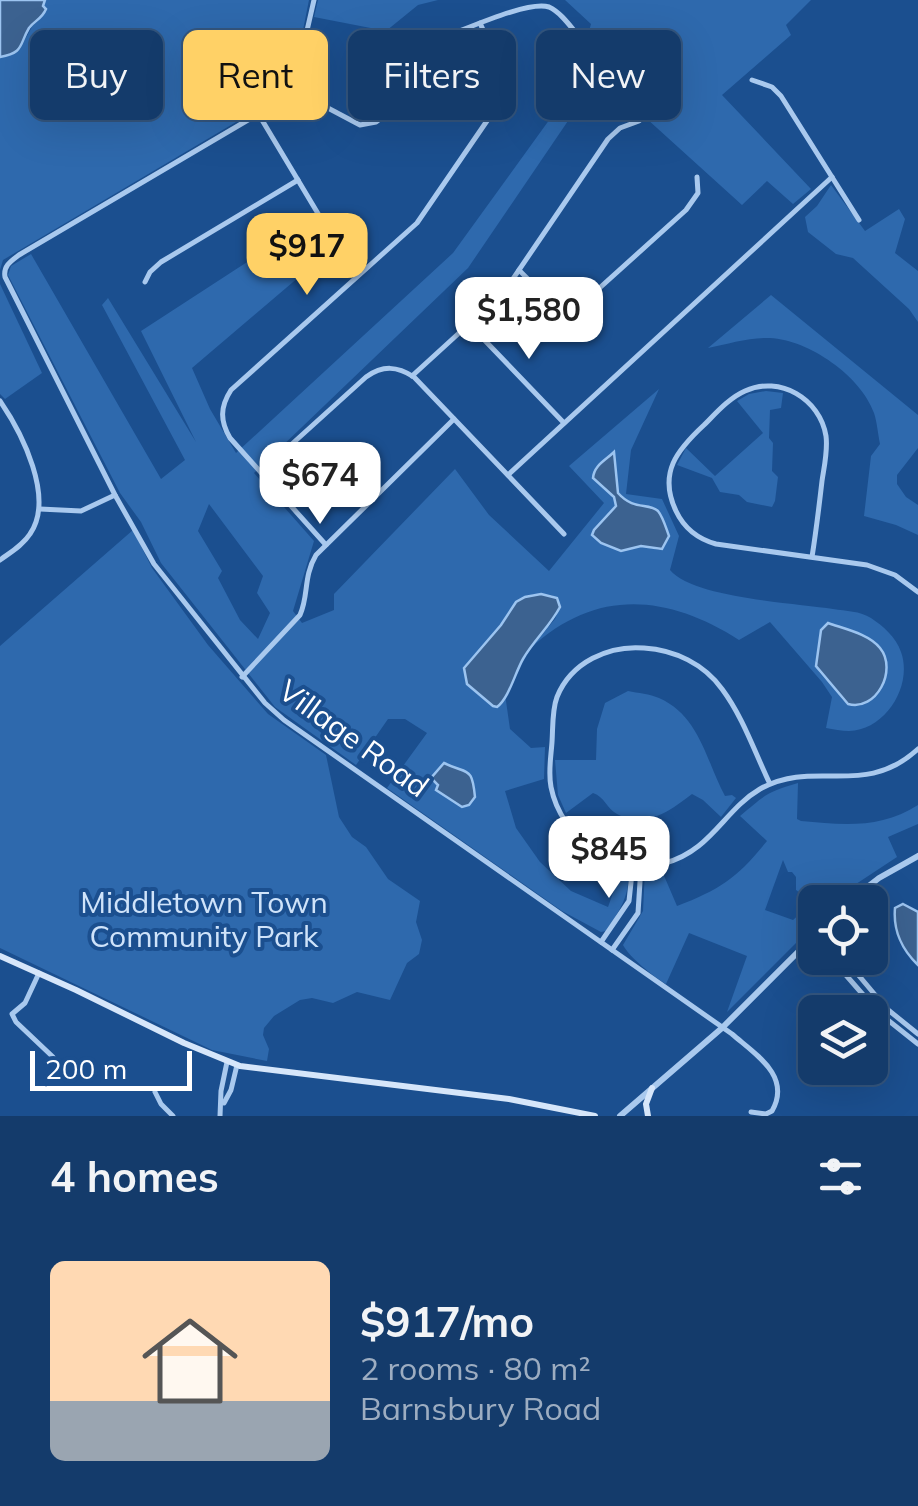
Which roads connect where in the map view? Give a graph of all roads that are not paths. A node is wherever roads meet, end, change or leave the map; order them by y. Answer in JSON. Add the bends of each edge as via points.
{"nodes":[{"id":1,"x":314,"y":0,"type":"edge"},
{"id":2,"x":480,"y":23,"type":"junction"},
{"id":3,"x":307,"y":30,"type":"edge"},
{"id":4,"x":460,"y":30,"type":"edge"},
{"id":5,"x":573,"y":30,"type":"edge"},
{"id":6,"x":752,"y":80,"type":"dead end"},
{"id":7,"x":250,"y":120,"type":"edge"},
{"id":8,"x":261,"y":120,"type":"edge"},
{"id":9,"x":352,"y":120,"type":"edge"},
{"id":10,"x":379,"y":120,"type":"edge"},
{"id":11,"x":639,"y":121,"type":"dead end"},
{"id":12,"x":697,"y":176,"type":"dead end"},
{"id":13,"x":832,"y":177,"type":"junction"},
{"id":14,"x":298,"y":180,"type":"junction"},
{"id":15,"x":859,"y":220,"type":"dead end"},
{"id":16,"x":519,"y":270,"type":"junction"},
{"id":17,"x":360,"y":274,"type":"junction"},
{"id":18,"x":145,"y":282,"type":"dead end"},
{"id":19,"x":470,"y":325,"type":"junction"},
{"id":20,"x":412,"y":376,"type":"junction"},
{"id":21,"x":0,"y":402,"type":"edge"},
{"id":22,"x":454,"y":419,"type":"junction"},
{"id":23,"x":564,"y":423,"type":"junction"},
{"id":24,"x":260,"y":472,"type":"junction"},
{"id":25,"x":508,"y":475,"type":"junction"},
{"id":26,"x":115,"y":495,"type":"junction"},
{"id":27,"x":40,"y":509,"type":"junction"},
{"id":28,"x":564,"y":534,"type":"dead end"},
{"id":29,"x":326,"y":544,"type":"junction"},
{"id":30,"x":812,"y":557,"type":"junction"},
{"id":31,"x":0,"y":560,"type":"edge"},
{"id":32,"x":918,"y":592,"type":"edge"},
{"id":33,"x":242,"y":677,"type":"junction"},
{"id":34,"x":918,"y":749,"type":"edge"},
{"id":35,"x":770,"y":784,"type":"junction"},
{"id":36,"x":918,"y":856,"type":"edge"},
{"id":37,"x":636,"y":865,"type":"junction"},
{"id":38,"x":869,"y":885,"type":"edge"},
{"id":39,"x":600,"y":942,"type":"junction"},
{"id":40,"x":612,"y":950,"type":"junction"},
{"id":41,"x":798,"y":954,"type":"edge"},
{"id":42,"x":0,"y":956,"type":"edge"},
{"id":43,"x":39,"y":973,"type":"junction"},
{"id":44,"x":846,"y":975,"type":"edge"},
{"id":45,"x":859,"y":975,"type":"edge"},
{"id":46,"x":722,"y":1028,"type":"junction"},
{"id":47,"x":918,"y":1034,"type":"edge"},
{"id":48,"x":918,"y":1044,"type":"edge"},
{"id":49,"x":53,"y":1057,"type":"dead end"},
{"id":50,"x":227,"y":1062,"type":"junction"},
{"id":51,"x":237,"y":1066,"type":"junction"},
{"id":52,"x":652,"y":1088,"type":"junction"},
{"id":53,"x":156,"y":1092,"type":"dead end"},
{"id":54,"x":562,"y":1109,"type":"junction"},
{"id":55,"x":751,"y":1112,"type":"dead end"},
{"id":56,"x":221,"y":1113,"type":"edge"},
{"id":57,"x":173,"y":1116,"type":"edge"},
{"id":58,"x":576,"y":1116,"type":"edge"},
{"id":59,"x":596,"y":1116,"type":"edge"},
{"id":60,"x":620,"y":1116,"type":"edge"},
{"id":61,"x":648,"y":1116,"type":"edge"}],
"edges":[{"from":1,"to":3,"type":"street"},
{"from":2,"to":4,"type":"street"},
{"from":2,"to":5,"type":"street","via":[[540,4]]},
{"from":2,"to":17,"type":"street","via":[[501,74],[501,98],[420,219]]},
{"from":6,"to":13,"type":"street","via":[[780,96]]},
{"from":7,"to":26,"type":"street","name":"Village Road","via":[[22,254],[4,273]]},
{"from":8,"to":14,"type":"street"},
{"from":9,"to":10,"type":"street"},
{"from":11,"to":16,"type":"street","via":[[608,139]]},
{"from":12,"to":16,"type":"street","via":[[698,193],[686,210],[584,302],[556,302]]},
{"from":13,"to":15,"type":"street"},
{"from":13,"to":23,"type":"street"},
{"from":14,"to":17,"type":"street"},
{"from":14,"to":18,"type":"street","via":[[161,262]]},
{"from":16,"to":19,"type":"street"},
{"from":17,"to":24,"type":"street","via":[[226,397],[225,430]]},
{"from":19,"to":20,"type":"street"},
{"from":19,"to":23,"type":"street"},
{"from":20,"to":22,"type":"street"},
{"from":20,"to":24,"type":"street","via":[[394,368],[373,372]]},
{"from":21,"to":27,"type":"street","via":[[26,447]]},
{"from":22,"to":25,"type":"street"},
{"from":22,"to":29,"type":"street"},
{"from":23,"to":25,"type":"street"},
{"from":24,"to":29,"type":"street"},
{"from":25,"to":28,"type":"street"},
{"from":26,"to":27,"type":"street","via":[[80,511]]},
{"from":26,"to":33,"type":"street","name":"Village Road","via":[[154,564]]},
{"from":27,"to":31,"type":"street","via":[[30,535]]},
{"from":29,"to":33,"type":"street","via":[[308,571],[300,615]]},
{"from":30,"to":30,"type":"street","via":[[704,541],[678,516],[669,486],[675,456],[743,392],[783,388],[807,400],[825,430]]},
{"from":30,"to":32,"type":"street","via":[[880,568]]},
{"from":33,"to":39,"type":"street","name":"Village Road","via":[[284,720]]},
{"from":34,"to":35,"type":"street","via":[[877,774]]},
{"from":35,"to":37,"type":"street","via":[[692,852]]},
{"from":35,"to":37,"type":"street","via":[[709,674],[672,653],[632,647],[592,658],[558,695],[551,787],[578,838],[604,856]]},
{"from":36,"to":38,"type":"street"},
{"from":37,"to":39,"type":"street","via":[[628,901]]},
{"from":37,"to":40,"type":"street","via":[[638,913]]},
{"from":39,"to":40,"type":"street","name":"Village Road"},
{"from":40,"to":46,"type":"street","name":"Village Road"},
{"from":41,"to":46,"type":"street"},
{"from":42,"to":43,"type":"main road"},
{"from":43,"to":49,"type":"street","via":[[12,1014]]},
{"from":43,"to":50,"type":"main road"},
{"from":44,"to":48,"type":"street"},
{"from":45,"to":47,"type":"street"},
{"from":46,"to":52,"type":"street"},
{"from":46,"to":55,"type":"street","name":"Village Road","via":[[774,1075],[778,1097],[772,1111]]},
{"from":50,"to":51,"type":"main road"},
{"from":50,"to":56,"type":"street"},
{"from":51,"to":54,"type":"main road"},
{"from":51,"to":56,"type":"street"},
{"from":52,"to":60,"type":"street"},
{"from":52,"to":61,"type":"main road"},
{"from":53,"to":57,"type":"street"},
{"from":54,"to":58,"type":"main road"},
{"from":54,"to":59,"type":"main road"}]}
